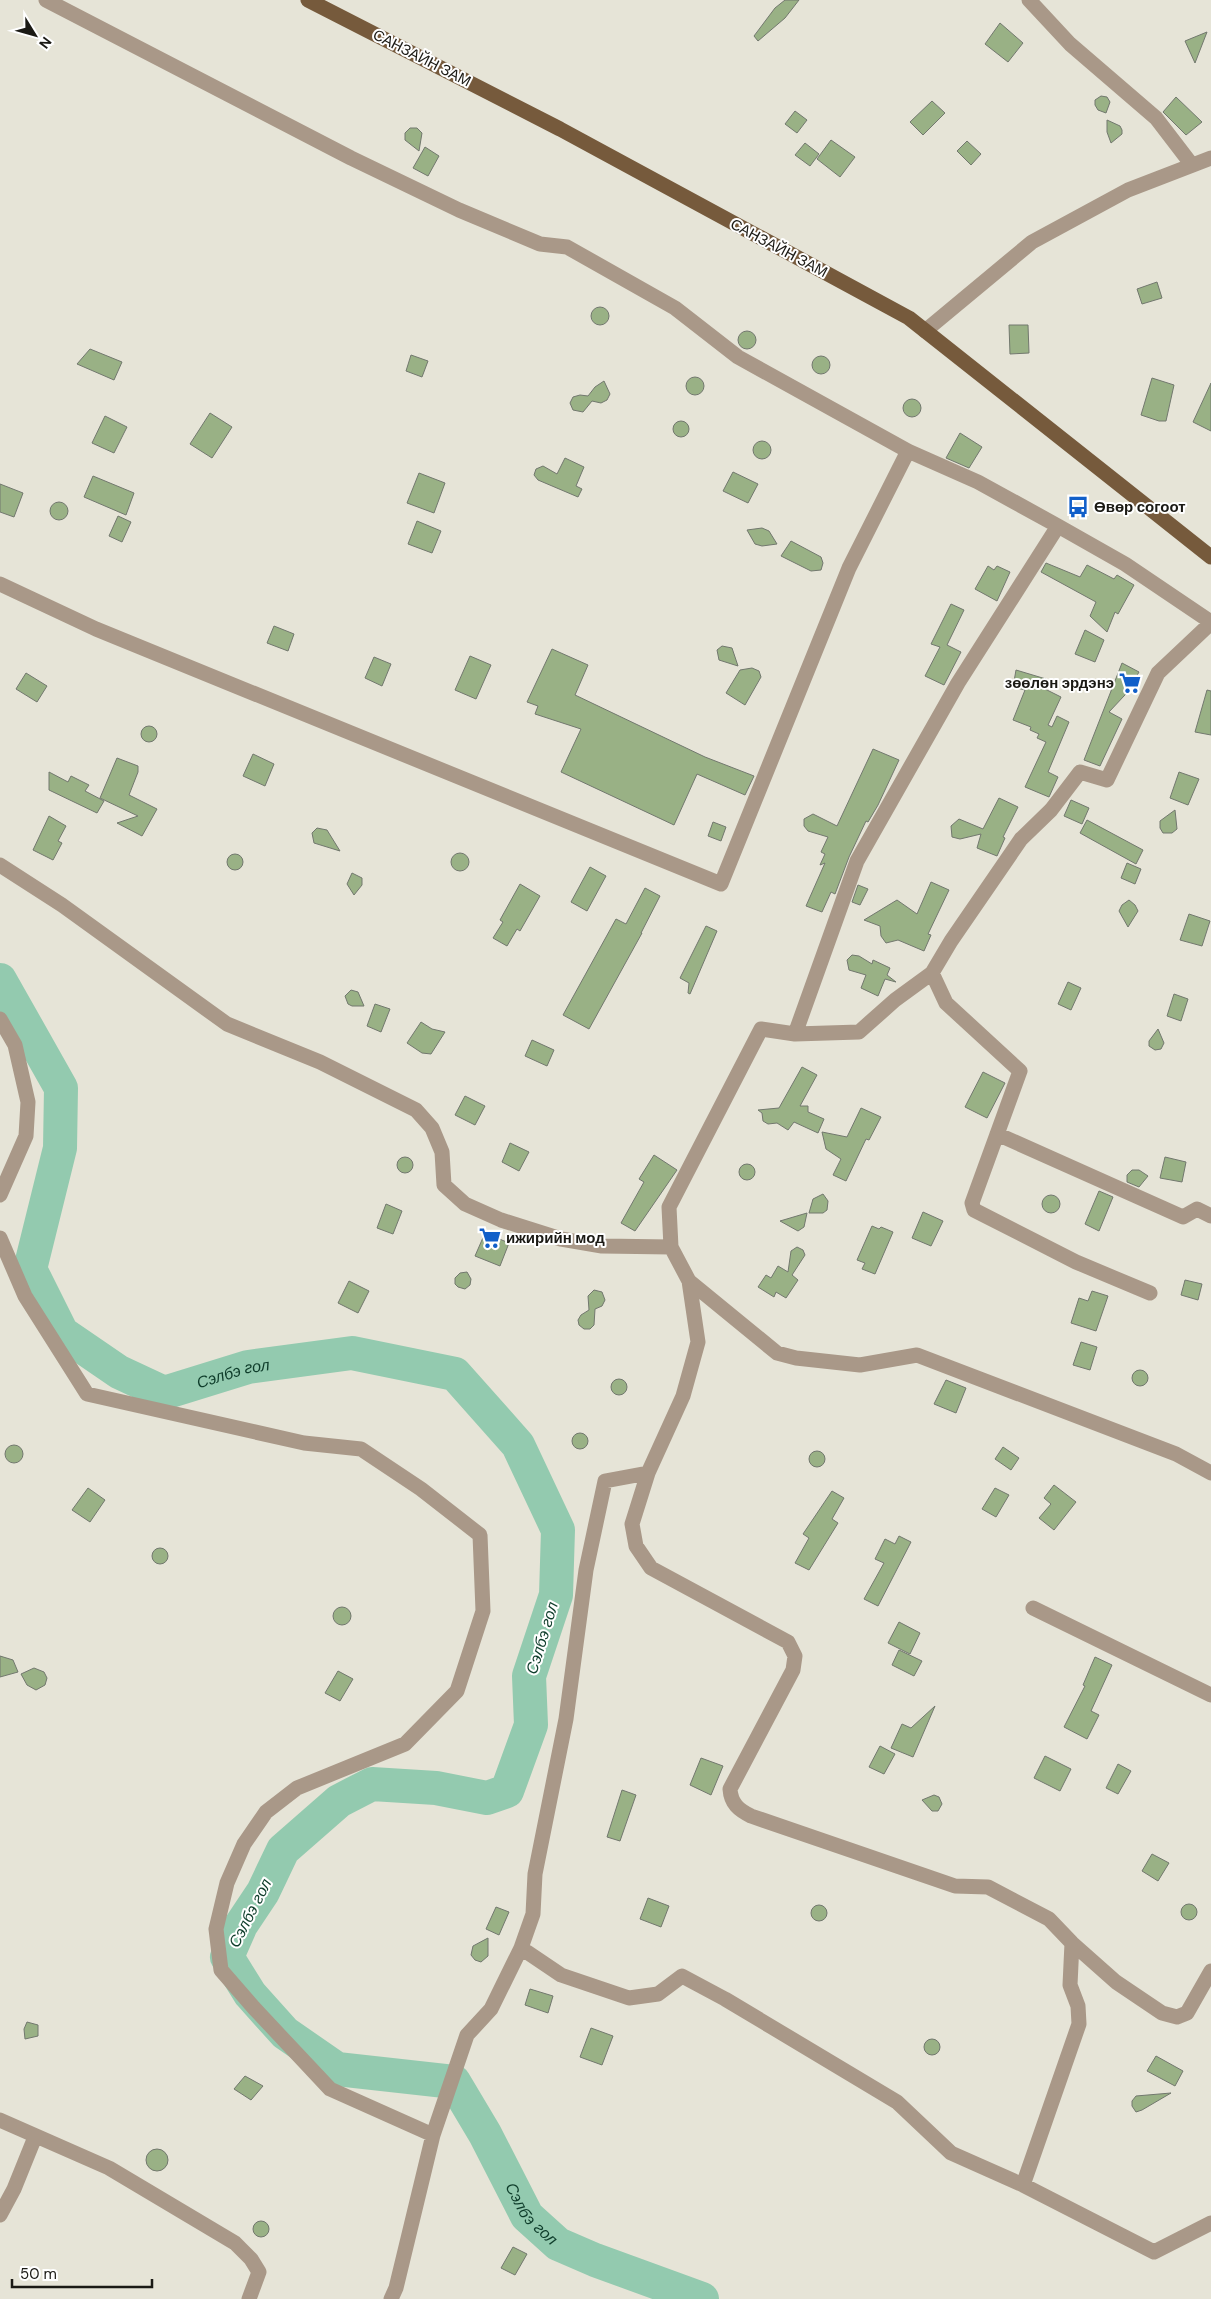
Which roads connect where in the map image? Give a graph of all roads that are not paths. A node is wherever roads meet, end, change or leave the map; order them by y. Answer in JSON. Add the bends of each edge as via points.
{"nodes":[{"id":1,"x":46,"y":0,"type":"edge"},
{"id":2,"x":308,"y":0,"type":"edge"},
{"id":3,"x":1029,"y":0,"type":"edge"},
{"id":4,"x":1211,"y":158,"type":"edge"},
{"id":5,"x":1192,"y":165,"type":"junction"},
{"id":6,"x":925,"y":331,"type":"junction"},
{"id":7,"x":908,"y":451,"type":"junction"},
{"id":8,"x":1058,"y":526,"type":"junction"},
{"id":9,"x":1211,"y":557,"type":"edge"},
{"id":10,"x":0,"y":584,"type":"edge"},
{"id":11,"x":1211,"y":623,"type":"edge"},
{"id":12,"x":0,"y":865,"type":"edge"},
{"id":13,"x":932,"y":973,"type":"junction"},
{"id":14,"x":0,"y":1019,"type":"edge"},
{"id":15,"x":795,"y":1034,"type":"junction"},
{"id":16,"x":997,"y":1134,"type":"junction"},
{"id":17,"x":0,"y":1195,"type":"edge"},
{"id":18,"x":1211,"y":1216,"type":"edge"},
{"id":19,"x":0,"y":1238,"type":"edge"},
{"id":20,"x":671,"y":1247,"type":"junction"},
{"id":21,"x":689,"y":1281,"type":"junction"},
{"id":22,"x":1150,"y":1293,"type":"dead end"},
{"id":23,"x":648,"y":1473,"type":"junction"},
{"id":24,"x":1211,"y":1473,"type":"edge"},
{"id":25,"x":1033,"y":1608,"type":"dead end"},
{"id":26,"x":1211,"y":1695,"type":"edge"},
{"id":27,"x":1072,"y":1943,"type":"junction"},
{"id":28,"x":521,"y":1948,"type":"junction"},
{"id":29,"x":1211,"y":1971,"type":"edge"},
{"id":30,"x":0,"y":2120,"type":"edge"},
{"id":31,"x":435,"y":2131,"type":"junction"},
{"id":32,"x":35,"y":2137,"type":"junction"},
{"id":33,"x":1023,"y":2185,"type":"junction"},
{"id":34,"x":0,"y":2215,"type":"edge"},
{"id":35,"x":1211,"y":2224,"type":"edge"},
{"id":36,"x":249,"y":2299,"type":"edge"},
{"id":37,"x":391,"y":2299,"type":"edge"}],
"edges":[{"from":1,"to":7,"type":"street","via":[[441,201],[540,244],[567,247],[675,308],[738,357]]},
{"from":2,"to":6,"type":"main road","name":"САНЗАЙН ЗАМ","via":[[577,138],[909,318]]},
{"from":3,"to":5,"type":"street","via":[[1070,44],[1156,118]]},
{"from":4,"to":5,"type":"street"},
{"from":5,"to":6,"type":"street","via":[[1128,190],[1032,242]]},
{"from":6,"to":9,"type":"main road","name":"САНЗАЙН ЗАМ"},
{"from":7,"to":8,"type":"street","via":[[978,482]]},
{"from":7,"to":10,"type":"street","via":[[849,568],[721,884],[96,629]]},
{"from":8,"to":11,"type":"street","via":[[1125,564]]},
{"from":8,"to":15,"type":"street","via":[[958,683],[857,861]]},
{"from":11,"to":13,"type":"street","via":[[1158,673],[1107,780],[1080,772],[1051,810],[1021,839]]},
{"from":12,"to":20,"type":"street","via":[[227,1024],[320,1062],[416,1110],[432,1128],[442,1152],[444,1186],[465,1204],[501,1220],[561,1239],[602,1246]]},
{"from":13,"to":15,"type":"street","via":[[859,1032]]},
{"from":13,"to":16,"type":"street","via":[[946,1003],[1020,1071]]},
{"from":14,"to":17,"type":"street","via":[[15,1045],[28,1102],[26,1136]]},
{"from":15,"to":20,"type":"street","via":[[762,1029],[669,1207]]},
{"from":16,"to":18,"type":"street","via":[[1183,1217],[1197,1209]]},
{"from":16,"to":22,"type":"street","via":[[972,1203],[974,1210],[1076,1262]]},
{"from":19,"to":31,"type":"street","via":[[25,1296],[87,1394],[304,1444],[361,1449],[421,1489],[480,1535],[483,1611],[457,1691],[405,1744],[297,1788],[266,1812],[244,1844],[230,1875],[216,1929],[221,1970],[330,2089]]},
{"from":20,"to":21,"type":"street"},
{"from":21,"to":23,"type":"street","via":[[698,1342],[683,1396]]},
{"from":21,"to":24,"type":"street","via":[[777,1353],[860,1365],[917,1355],[1176,1454]]},
{"from":23,"to":27,"type":"street","via":[[632,1524],[636,1546],[651,1568],[788,1642],[795,1656],[793,1670],[730,1789],[730,1798],[735,1805],[751,1816],[955,1886],[988,1887],[1049,1919]]},
{"from":23,"to":28,"type":"street","via":[[605,1481],[586,1570],[566,1719],[535,1874],[533,1914]]},
{"from":25,"to":26,"type":"street"},
{"from":27,"to":29,"type":"street","via":[[1116,1982],[1162,2013],[1177,2017],[1188,2013]]},
{"from":27,"to":33,"type":"street","via":[[1070,1985],[1078,2006],[1079,2024]]},
{"from":28,"to":31,"type":"street","via":[[491,2009],[467,2035]]},
{"from":28,"to":33,"type":"street","via":[[561,1975],[629,1998],[658,1994],[682,1976],[897,2102],[951,2153]]},
{"from":30,"to":32,"type":"street"},
{"from":31,"to":37,"type":"street"},
{"from":32,"to":34,"type":"street"},
{"from":32,"to":36,"type":"street","via":[[108,2168],[236,2243],[259,2272]]},
{"from":33,"to":35,"type":"street","via":[[1154,2252]]}]}
